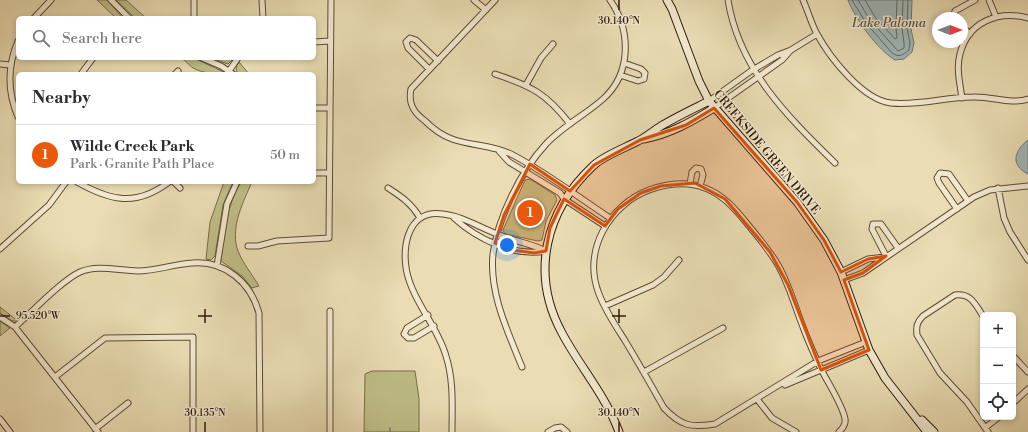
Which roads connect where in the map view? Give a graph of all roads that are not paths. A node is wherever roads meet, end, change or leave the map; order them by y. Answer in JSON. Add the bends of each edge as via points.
{"nodes":[{"id":1,"x":51,"y":0,"type":"edge"},
{"id":2,"x":112,"y":0,"type":"edge"},
{"id":3,"x":194,"y":0,"type":"edge"},
{"id":4,"x":262,"y":0,"type":"edge"},
{"id":5,"x":331,"y":0,"type":"edge"},
{"id":6,"x":474,"y":0,"type":"edge"},
{"id":7,"x":495,"y":0,"type":"edge"},
{"id":8,"x":610,"y":0,"type":"edge"},
{"id":9,"x":667,"y":0,"type":"edge"},
{"id":10,"x":728,"y":0,"type":"edge"},
{"id":11,"x":803,"y":0,"type":"edge"},
{"id":12,"x":975,"y":0,"type":"edge"},
{"id":13,"x":989,"y":0,"type":"edge"},
{"id":14,"x":486,"y":10,"type":"junction"},
{"id":15,"x":956,"y":12,"type":"edge"},
{"id":16,"x":36,"y":16,"type":"edge"},
{"id":17,"x":127,"y":16,"type":"edge"},
{"id":18,"x":194,"y":16,"type":"edge"},
{"id":19,"x":263,"y":16,"type":"edge"},
{"id":20,"x":996,"y":17,"type":"junction"},
{"id":21,"x":1028,"y":18,"type":"edge"},
{"id":22,"x":817,"y":34,"type":"junction"},
{"id":23,"x":970,"y":34,"type":"joint"},
{"id":24,"x":330,"y":41,"type":"junction"},
{"id":25,"x":316,"y":42,"type":"edge"},
{"id":26,"x":553,"y":44,"type":"dead end"},
{"id":27,"x":16,"y":47,"type":"edge"},
{"id":28,"x":791,"y":50,"type":"junction"},
{"id":29,"x":92,"y":60,"type":"edge"},
{"id":30,"x":206,"y":60,"type":"edge"},
{"id":31,"x":237,"y":60,"type":"edge"},
{"id":32,"x":438,"y":61,"type":"junction"},
{"id":33,"x":624,"y":63,"type":"junction"},
{"id":34,"x":0,"y":64,"type":"edge"},
{"id":35,"x":10,"y":66,"type":"junction"},
{"id":36,"x":429,"y":69,"type":"junction"},
{"id":37,"x":754,"y":69,"type":"junction"},
{"id":38,"x":82,"y":72,"type":"edge"},
{"id":39,"x":231,"y":72,"type":"edge"},
{"id":40,"x":494,"y":74,"type":"dead end"},
{"id":41,"x":620,"y":75,"type":"junction"},
{"id":42,"x":758,"y":76,"type":"junction"},
{"id":43,"x":526,"y":85,"type":"junction"},
{"id":44,"x":962,"y":98,"type":"junction"},
{"id":45,"x":1028,"y":99,"type":"edge"},
{"id":46,"x":709,"y":101,"type":"junction"},
{"id":47,"x":316,"y":108,"type":"edge"},
{"id":48,"x":330,"y":108,"type":"junction"},
{"id":49,"x":714,"y":108,"type":"junction"},
{"id":50,"x":16,"y":111,"type":"edge"},
{"id":51,"x":570,"y":124,"type":"junction"},
{"id":52,"x":640,"y":140,"type":"junction"},
{"id":53,"x":498,"y":150,"type":"junction"},
{"id":54,"x":835,"y":163,"type":"dead end"},
{"id":55,"x":530,"y":164,"type":"junction"},
{"id":56,"x":525,"y":172,"type":"junction"},
{"id":57,"x":316,"y":173,"type":"edge"},
{"id":58,"x":329,"y":173,"type":"junction"},
{"id":59,"x":65,"y":184,"type":"edge"},
{"id":60,"x":81,"y":184,"type":"edge"},
{"id":61,"x":165,"y":184,"type":"edge"},
{"id":62,"x":176,"y":184,"type":"edge"},
{"id":63,"x":236,"y":184,"type":"edge"},
{"id":64,"x":690,"y":184,"type":"junction"},
{"id":65,"x":700,"y":186,"type":"junction"},
{"id":66,"x":1028,"y":186,"type":"edge"},
{"id":67,"x":180,"y":188,"type":"dead end"},
{"id":68,"x":388,"y":188,"type":"dead end"},
{"id":69,"x":998,"y":188,"type":"junction"},
{"id":70,"x":570,"y":192,"type":"junction"},
{"id":71,"x":564,"y":199,"type":"junction"},
{"id":72,"x":968,"y":201,"type":"junction"},
{"id":73,"x":957,"y":208,"type":"junction"},
{"id":74,"x":452,"y":216,"type":"junction"},
{"id":75,"x":420,"y":218,"type":"junction"},
{"id":76,"x":610,"y":218,"type":"junction"},
{"id":77,"x":605,"y":226,"type":"junction"},
{"id":78,"x":497,"y":234,"type":"junction"},
{"id":79,"x":495,"y":243,"type":"junction"},
{"id":80,"x":248,"y":246,"type":"dead end"},
{"id":81,"x":898,"y":248,"type":"junction"},
{"id":82,"x":0,"y":249,"type":"edge"},
{"id":83,"x":546,"y":251,"type":"junction"},
{"id":84,"x":886,"y":256,"type":"junction"},
{"id":85,"x":679,"y":260,"type":"dead end"},
{"id":86,"x":1028,"y":260,"type":"edge"},
{"id":87,"x":216,"y":266,"type":"junction"},
{"id":88,"x":841,"y":272,"type":"junction"},
{"id":89,"x":844,"y":280,"type":"junction"},
{"id":90,"x":605,"y":306,"type":"junction"},
{"id":91,"x":330,"y":311,"type":"dead end"},
{"id":92,"x":981,"y":312,"type":"edge"},
{"id":93,"x":428,"y":315,"type":"junction"},
{"id":94,"x":0,"y":317,"type":"edge"},
{"id":95,"x":434,"y":326,"type":"junction"},
{"id":96,"x":15,"y":327,"type":"junction"},
{"id":97,"x":722,"y":328,"type":"dead end"},
{"id":98,"x":866,"y":342,"type":"junction"},
{"id":99,"x":869,"y":350,"type":"junction"},
{"id":100,"x":1016,"y":359,"type":"edge"},
{"id":101,"x":818,"y":361,"type":"junction"},
{"id":102,"x":522,"y":367,"type":"dead end"},
{"id":103,"x":821,"y":370,"type":"junction"},
{"id":104,"x":644,"y":372,"type":"junction"},
{"id":105,"x":1028,"y":372,"type":"edge"},
{"id":106,"x":55,"y":377,"type":"junction"},
{"id":107,"x":1028,"y":389,"type":"edge"},
{"id":108,"x":771,"y":391,"type":"junction"},
{"id":109,"x":757,"y":399,"type":"junction"},
{"id":110,"x":1016,"y":400,"type":"edge"},
{"id":111,"x":128,"y":403,"type":"dead end"},
{"id":112,"x":917,"y":416,"type":"junction"},
{"id":113,"x":0,"y":419,"type":"edge"},
{"id":114,"x":996,"y":420,"type":"edge"},
{"id":115,"x":96,"y":430,"type":"edge"},
{"id":116,"x":987,"y":430,"type":"edge"},
{"id":117,"x":10,"y":432,"type":"edge"},
{"id":118,"x":193,"y":432,"type":"edge"},
{"id":119,"x":260,"y":432,"type":"edge"},
{"id":120,"x":330,"y":432,"type":"edge"},
{"id":121,"x":452,"y":432,"type":"edge"},
{"id":122,"x":548,"y":432,"type":"edge"},
{"id":123,"x":567,"y":432,"type":"edge"},
{"id":124,"x":619,"y":432,"type":"edge"},
{"id":125,"x":796,"y":432,"type":"edge"},
{"id":126,"x":839,"y":432,"type":"edge"},
{"id":127,"x":927,"y":432,"type":"edge"},
{"id":128,"x":934,"y":432,"type":"edge"}],
"edges":[{"from":1,"to":16,"type":"street"},
{"from":2,"to":17,"type":"street"},
{"from":3,"to":18,"type":"street"},
{"from":4,"to":19,"type":"street"},
{"from":5,"to":24,"type":"street"},
{"from":6,"to":14,"type":"street"},
{"from":7,"to":14,"type":"street"},
{"from":8,"to":33,"type":"street","via":[[620,14],[624,30]]},
{"from":9,"to":46,"type":"main road","name":"CREEKSIDE GREEN DRIVE"},
{"from":10,"to":37,"type":"street","via":[[742,48]]},
{"from":11,"to":22,"type":"street"},
{"from":12,"to":15,"type":"street"},
{"from":13,"to":20,"type":"street"},
{"from":14,"to":32,"type":"street"},
{"from":20,"to":21,"type":"street","via":[[1010,15]]},
{"from":20,"to":23,"type":"street","via":[[984,21]]},
{"from":22,"to":28,"type":"street"},
{"from":22,"to":44,"type":"street","via":[[842,69],[871,96],[880,100],[902,104]]},
{"from":23,"to":44,"type":"street","via":[[960,55]]},
{"from":24,"to":25,"type":"street"},
{"from":24,"to":48,"type":"street"},
{"from":26,"to":43,"type":"street","via":[[531,73]]},
{"from":27,"to":35,"type":"street"},
{"from":28,"to":37,"type":"street","via":[[778,54]]},
{"from":28,"to":42,"type":"street","via":[[782,60]]},
{"from":29,"to":38,"type":"street"},
{"from":30,"to":39,"type":"street"},
{"from":31,"to":39,"type":"street"},
{"from":32,"to":36,"type":"street"},
{"from":32,"to":36,"type":"street","via":[[416,40],[410,38],[406,42],[408,48]]},
{"from":33,"to":41,"type":"street"},
{"from":33,"to":41,"type":"street","via":[[646,73],[644,79],[638,81]]},
{"from":34,"to":35,"type":"street"},
{"from":35,"to":50,"type":"street","via":[[10,92]]},
{"from":36,"to":53,"type":"street","via":[[411,89],[409,98],[416,114],[438,132],[452,139]]},
{"from":37,"to":42,"type":"street"},
{"from":37,"to":46,"type":"street"},
{"from":40,"to":43,"type":"street"},
{"from":41,"to":51,"type":"street","via":[[603,99]]},
{"from":42,"to":49,"type":"street"},
{"from":42,"to":54,"type":"street","via":[[786,114]]},
{"from":43,"to":51,"type":"street","via":[[553,104]]},
{"from":44,"to":45,"type":"street","via":[[1015,101]]},
{"from":46,"to":49,"type":"main road","name":"CREEKSIDE GREEN DRIVE"},
{"from":46,"to":52,"type":"main road"},
{"from":47,"to":48,"type":"street"},
{"from":48,"to":58,"type":"street"},
{"from":49,"to":52,"type":"main road","via":[[668,133]]},
{"from":49,"to":88,"type":"main road","name":"CREEKSIDE GREEN DRIVE","via":[[797,202],[824,240]]},
{"from":51,"to":55,"type":"street","via":[[546,144]]},
{"from":52,"to":70,"type":"main road","via":[[594,165]]},
{"from":53,"to":55,"type":"street"},
{"from":53,"to":56,"type":"street","via":[[509,162]]},
{"from":55,"to":56,"type":"street"},
{"from":55,"to":70,"type":"street"},
{"from":56,"to":71,"type":"street","via":[[560,193]]},
{"from":56,"to":78,"type":"street"},
{"from":57,"to":58,"type":"street"},
{"from":58,"to":80,"type":"street","via":[[329,238],[277,241]]},
{"from":59,"to":82,"type":"street","via":[[49,206]]},
{"from":60,"to":61,"type":"street","via":[[113,198],[147,194]]},
{"from":62,"to":67,"type":"street"},
{"from":63,"to":87,"type":"street","via":[[227,204]]},
{"from":64,"to":65,"type":"street"},
{"from":64,"to":65,"type":"street","via":[[692,172],[696,168],[701,169],[703,175]]},
{"from":64,"to":76,"type":"street","via":[[661,186],[641,193],[629,200]]},
{"from":65,"to":101,"type":"street","via":[[725,199],[770,252],[788,285],[810,347]]},
{"from":66,"to":69,"type":"street"},
{"from":68,"to":75,"type":"street","via":[[406,199]]},
{"from":69,"to":72,"type":"street"},
{"from":69,"to":86,"type":"street","via":[[1004,218]]},
{"from":70,"to":71,"type":"main road"},
{"from":70,"to":76,"type":"street"},
{"from":71,"to":77,"type":"street"},
{"from":71,"to":83,"type":"main road","via":[[550,228]]},
{"from":72,"to":73,"type":"street"},
{"from":72,"to":73,"type":"street","via":[[949,174],[940,173],[937,178],[939,183]]},
{"from":73,"to":81,"type":"street"},
{"from":74,"to":75,"type":"street","via":[[432,214]]},
{"from":74,"to":78,"type":"street"},
{"from":74,"to":79,"type":"street","via":[[464,227]]},
{"from":75,"to":93,"type":"street","via":[[411,228],[405,241],[406,269],[409,282]]},
{"from":76,"to":77,"type":"street"},
{"from":77,"to":90,"type":"street","via":[[596,250],[595,264],[598,293]]},
{"from":78,"to":79,"type":"street"},
{"from":78,"to":83,"type":"street","via":[[533,244]]},
{"from":79,"to":83,"type":"street","via":[[512,250],[534,253]]},
{"from":79,"to":102,"type":"street","via":[[494,283],[505,324]]},
{"from":81,"to":84,"type":"street"},
{"from":81,"to":84,"type":"street","via":[[885,227],[873,224],[872,229]]},
{"from":83,"to":124,"type":"main road","via":[[544,281],[551,310],[562,333],[613,415]]},
{"from":84,"to":88,"type":"street","via":[[868,259]]},
{"from":84,"to":89,"type":"street","via":[[862,273]]},
{"from":85,"to":90,"type":"street","via":[[653,285]]},
{"from":87,"to":96,"type":"street","via":[[191,263],[148,271],[87,269],[79,272],[51,294]]},
{"from":87,"to":119,"type":"street","via":[[244,283],[254,297],[260,313]]},
{"from":88,"to":89,"type":"main road","name":"CREEKSIDE GREEN DRIVE"},
{"from":89,"to":98,"type":"main road","name":"CREEKSIDE GREEN DRIVE"},
{"from":90,"to":104,"type":"street"},
{"from":91,"to":120,"type":"street"},
{"from":92,"to":116,"type":"street","via":[[973,299],[955,295],[919,320],[916,328],[917,335],[940,373],[967,402]]},
{"from":93,"to":95,"type":"street"},
{"from":93,"to":95,"type":"street","via":[[407,328],[404,334],[408,338],[414,338]]},
{"from":94,"to":96,"type":"street"},
{"from":95,"to":121,"type":"street","via":[[442,342],[450,371]]},
{"from":96,"to":106,"type":"street"},
{"from":97,"to":104,"type":"street"},
{"from":98,"to":99,"type":"main road","name":"CREEKSIDE GREEN DRIVE"},
{"from":98,"to":101,"type":"street"},
{"from":99,"to":103,"type":"street"},
{"from":99,"to":112,"type":"main road","name":"CREEKSIDE GREEN DRIVE","via":[[885,378]]},
{"from":100,"to":105,"type":"street"},
{"from":101,"to":103,"type":"street"},
{"from":101,"to":108,"type":"street"},
{"from":103,"to":108,"type":"street"},
{"from":103,"to":126,"type":"street","via":[[842,408],[845,420]]},
{"from":104,"to":109,"type":"street","via":[[664,408],[675,419],[688,425],[715,424]]},
{"from":106,"to":115,"type":"street"},
{"from":106,"to":118,"type":"street","via":[[105,338],[193,338]]},
{"from":107,"to":110,"type":"street"},
{"from":108,"to":109,"type":"street"},
{"from":109,"to":125,"type":"street","via":[[772,418]]},
{"from":111,"to":115,"type":"street"},
{"from":112,"to":127,"type":"main road","name":"CREEKSIDE GREEN DRIVE"},
{"from":112,"to":128,"type":"main road","name":"CREEKSIDE GREEN DRIVE"},
{"from":113,"to":117,"type":"street"},
{"from":114,"to":116,"type":"street"},
{"from":122,"to":123,"type":"street","via":[[561,427]]}]}
